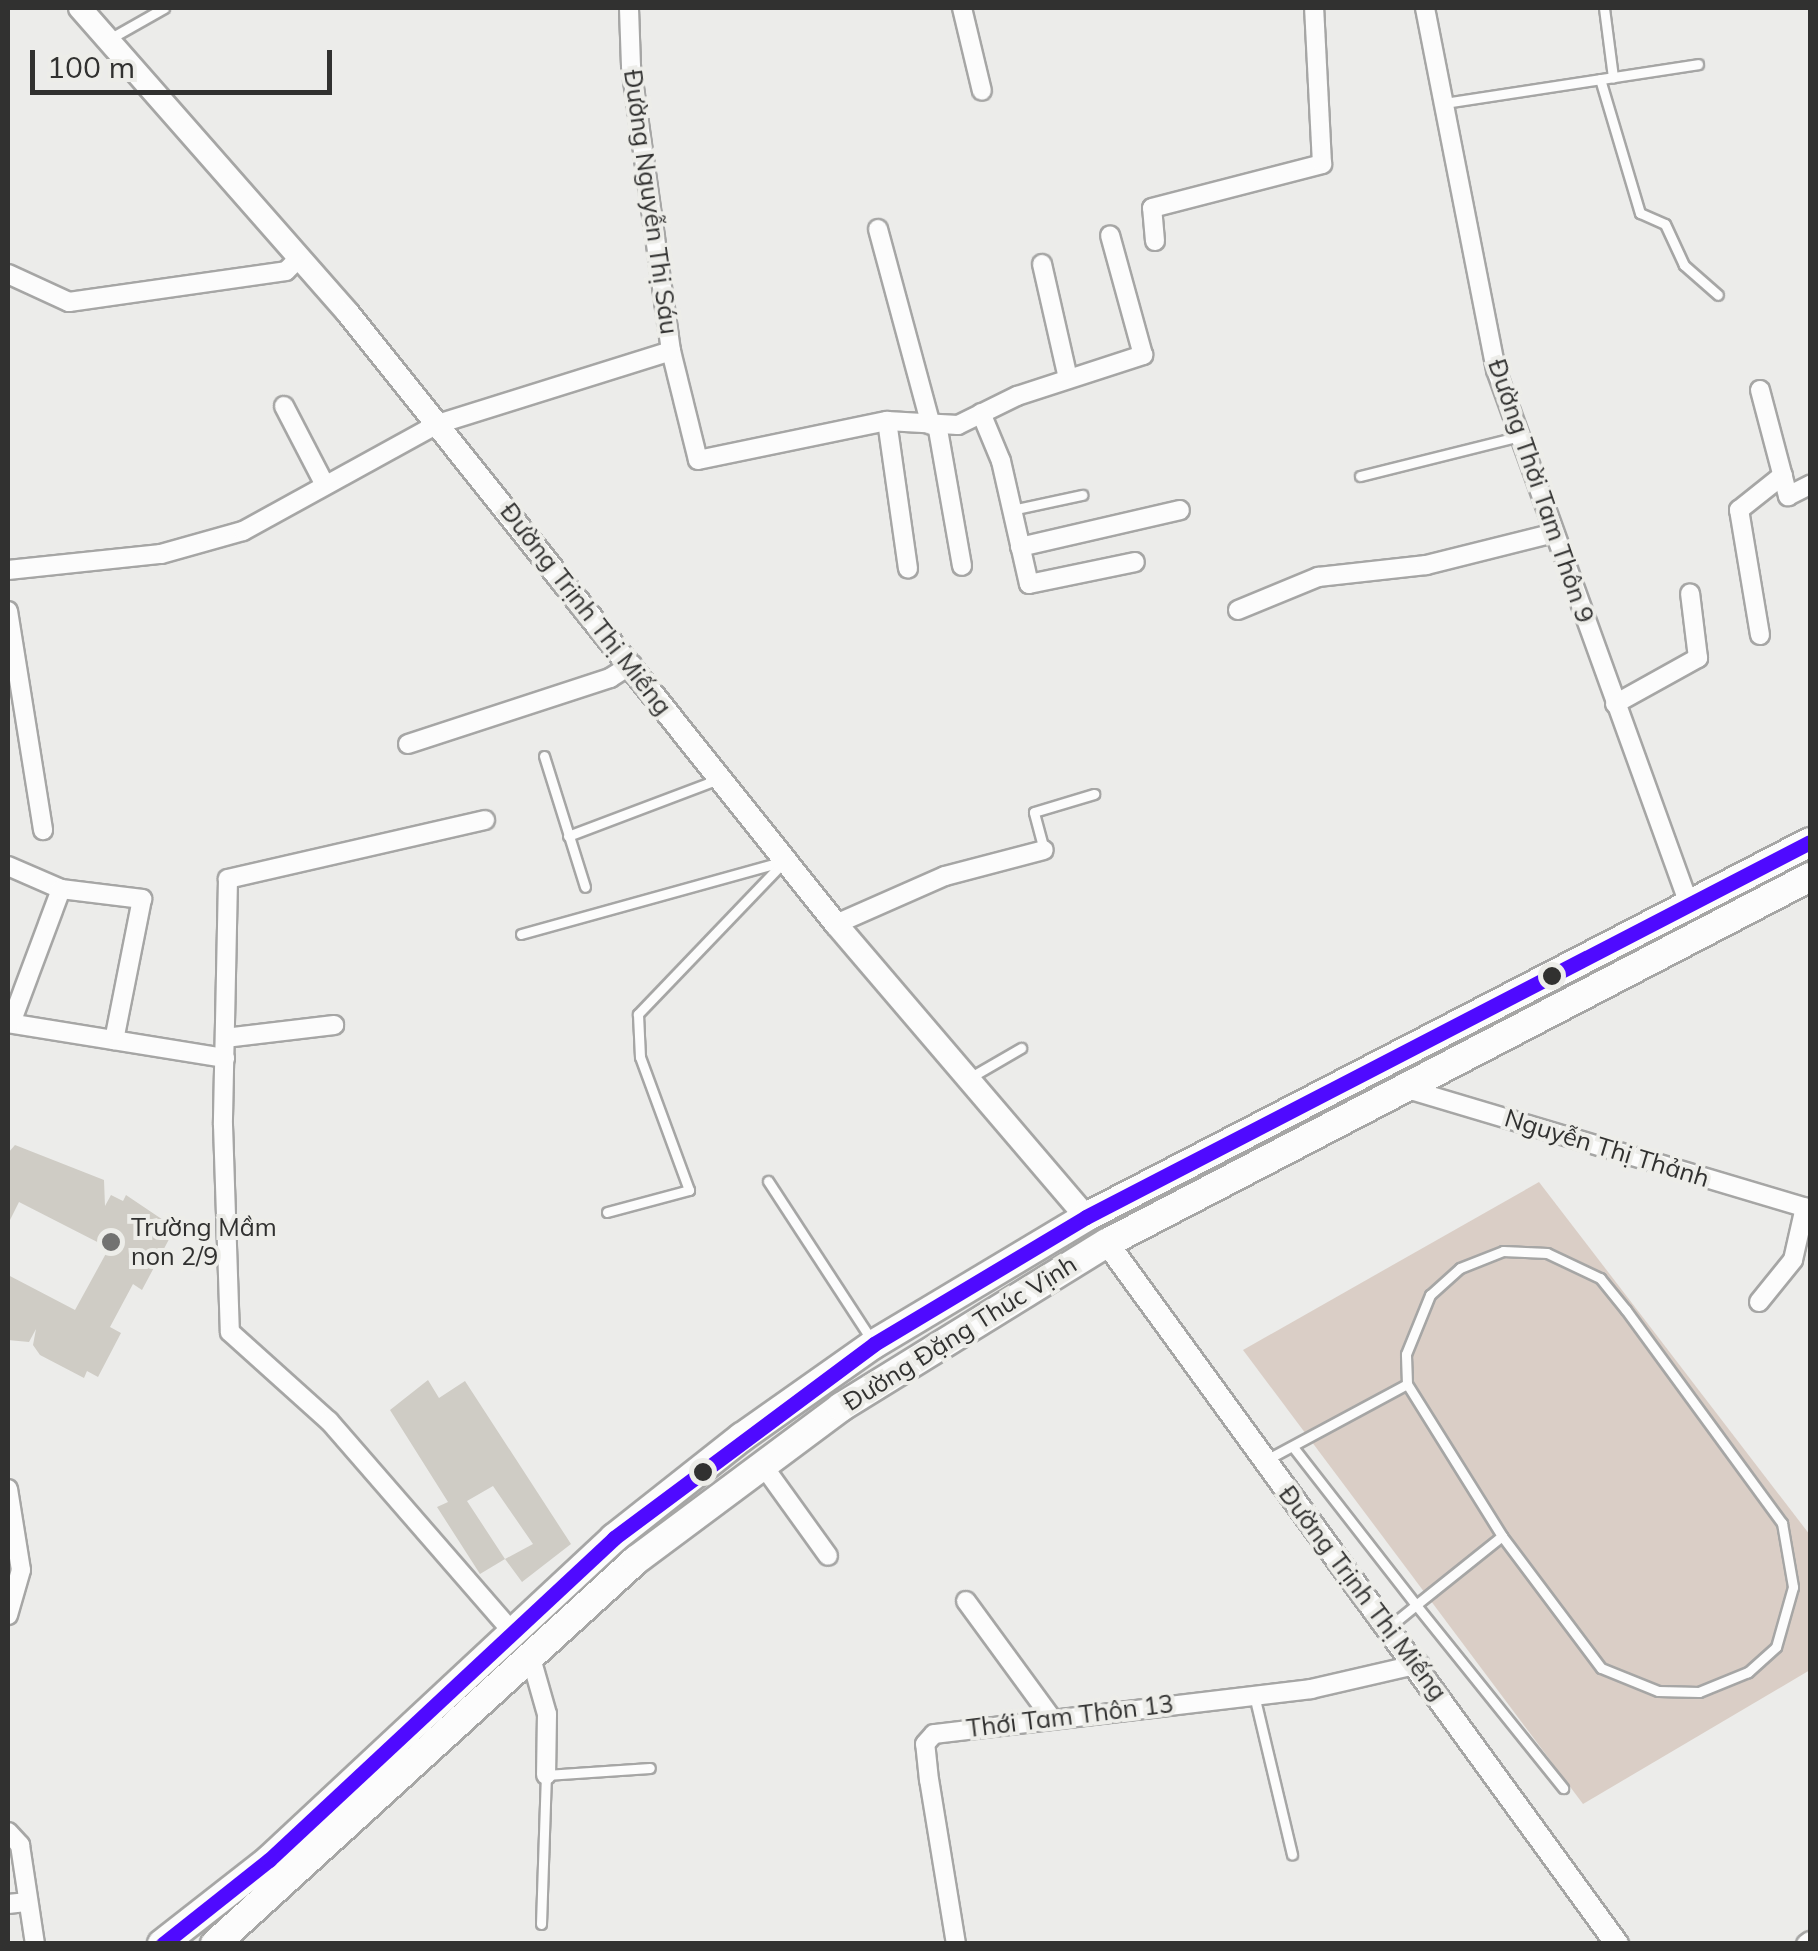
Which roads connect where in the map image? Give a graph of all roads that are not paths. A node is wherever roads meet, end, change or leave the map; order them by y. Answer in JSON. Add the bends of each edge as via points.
{"nodes":[{"id":1,"x":80,"y":8,"type":"edge"},
{"id":2,"x":164,"y":8,"type":"edge"},
{"id":3,"x":629,"y":8,"type":"edge"},
{"id":4,"x":962,"y":8,"type":"edge"},
{"id":5,"x":1314,"y":8,"type":"edge"},
{"id":6,"x":1425,"y":8,"type":"edge"},
{"id":7,"x":1604,"y":8,"type":"edge"},
{"id":8,"x":109,"y":39,"type":"junction"},
{"id":9,"x":1698,"y":64,"type":"dead end"},
{"id":10,"x":1613,"y":77,"type":"junction"},
{"id":11,"x":1600,"y":79,"type":"junction"},
{"id":12,"x":982,"y":92,"type":"dead end"},
{"id":13,"x":1444,"y":103,"type":"junction"},
{"id":14,"x":878,"y":229,"type":"dead end"},
{"id":15,"x":1110,"y":235,"type":"dead end"},
{"id":16,"x":1155,"y":241,"type":"dead end"},
{"id":17,"x":300,"y":257,"type":"junction"},
{"id":18,"x":1042,"y":264,"type":"dead end"},
{"id":19,"x":8,"y":274,"type":"edge"},
{"id":20,"x":1718,"y":295,"type":"dead end"},
{"id":21,"x":671,"y":351,"type":"junction"},
{"id":22,"x":1068,"y":378,"type":"junction"},
{"id":23,"x":1760,"y":390,"type":"dead end"},
{"id":24,"x":284,"y":406,"type":"dead end"},
{"id":25,"x":980,"y":414,"type":"junction"},
{"id":26,"x":887,"y":421,"type":"junction"},
{"id":27,"x":438,"y":424,"type":"junction"},
{"id":28,"x":934,"y":424,"type":"junction"},
{"id":29,"x":1520,"y":436,"type":"junction"},
{"id":30,"x":1782,"y":475,"type":"junction"},
{"id":31,"x":1360,"y":476,"type":"dead end"},
{"id":32,"x":1810,"y":484,"type":"edge"},
{"id":33,"x":325,"y":485,"type":"junction"},
{"id":34,"x":1082,"y":495,"type":"dead end"},
{"id":35,"x":1012,"y":510,"type":"junction"},
{"id":36,"x":1180,"y":510,"type":"dead end"},
{"id":37,"x":1554,"y":532,"type":"junction"},
{"id":38,"x":1020,"y":546,"type":"junction"},
{"id":39,"x":1135,"y":562,"type":"dead end"},
{"id":40,"x":962,"y":566,"type":"dead end"},
{"id":41,"x":908,"y":569,"type":"dead end"},
{"id":42,"x":8,"y":570,"type":"edge"},
{"id":43,"x":1690,"y":593,"type":"dead end"},
{"id":44,"x":1238,"y":610,"type":"dead end"},
{"id":45,"x":8,"y":611,"type":"edge"},
{"id":46,"x":1760,"y":635,"type":"dead end"},
{"id":47,"x":632,"y":664,"type":"junction"},
{"id":48,"x":1616,"y":704,"type":"junction"},
{"id":49,"x":408,"y":744,"type":"dead end"},
{"id":50,"x":544,"y":756,"type":"dead end"},
{"id":51,"x":719,"y":779,"type":"junction"},
{"id":52,"x":1094,"y":794,"type":"dead end"},
{"id":53,"x":485,"y":820,"type":"dead end"},
{"id":54,"x":43,"y":830,"type":"dead end"},
{"id":55,"x":568,"y":836,"type":"junction"},
{"id":56,"x":1810,"y":842,"type":"edge"},
{"id":57,"x":1044,"y":850,"type":"joint"},
{"id":58,"x":786,"y":860,"type":"junction"},
{"id":59,"x":8,"y":866,"type":"edge"},
{"id":60,"x":1810,"y":876,"type":"edge"},
{"id":61,"x":584,"y":888,"type":"dead end"},
{"id":62,"x":61,"y":889,"type":"junction"},
{"id":63,"x":1688,"y":904,"type":"junction"},
{"id":64,"x":836,"y":924,"type":"junction"},
{"id":65,"x":521,"y":934,"type":"dead end"},
{"id":66,"x":9,"y":1023,"type":"edge"},
{"id":67,"x":334,"y":1025,"type":"dead end"},
{"id":68,"x":225,"y":1038,"type":"junction"},
{"id":69,"x":114,"y":1040,"type":"junction"},
{"id":70,"x":1021,"y":1048,"type":"dead end"},
{"id":71,"x":224,"y":1058,"type":"junction"},
{"id":72,"x":969,"y":1079,"type":"junction"},
{"id":73,"x":1404,"y":1088,"type":"junction"},
{"id":74,"x":768,"y":1180,"type":"dead end"},
{"id":75,"x":1808,"y":1208,"type":"edge"},
{"id":76,"x":607,"y":1212,"type":"dead end"},
{"id":77,"x":1086,"y":1217,"type":"junction"},
{"id":78,"x":1107,"y":1243,"type":"junction"},
{"id":79,"x":1758,"y":1302,"type":"dead end"},
{"id":80,"x":874,"y":1344,"type":"junction"},
{"id":81,"x":1407,"y":1384,"type":"junction"},
{"id":82,"x":1293,"y":1447,"type":"junction"},
{"id":83,"x":1263,"y":1461,"type":"junction"},
{"id":84,"x":762,"y":1464,"type":"junction"},
{"id":85,"x":8,"y":1489,"type":"edge"},
{"id":86,"x":1502,"y":1536,"type":"junction"},
{"id":87,"x":828,"y":1556,"type":"dead end"},
{"id":88,"x":966,"y":1601,"type":"dead end"},
{"id":89,"x":1416,"y":1605,"type":"junction"},
{"id":90,"x":8,"y":1614,"type":"edge"},
{"id":91,"x":1391,"y":1626,"type":"junction"},
{"id":92,"x":513,"y":1633,"type":"junction"},
{"id":93,"x":531,"y":1658,"type":"junction"},
{"id":94,"x":1418,"y":1664,"type":"junction"},
{"id":95,"x":1254,"y":1695,"type":"junction"},
{"id":96,"x":1051,"y":1717,"type":"junction"},
{"id":97,"x":650,"y":1768,"type":"dead end"},
{"id":98,"x":546,"y":1775,"type":"junction"},
{"id":99,"x":1563,"y":1788,"type":"dead end"},
{"id":100,"x":8,"y":1832,"type":"edge"},
{"id":101,"x":1292,"y":1855,"type":"dead end"},
{"id":102,"x":28,"y":1902,"type":"junction"},
{"id":103,"x":8,"y":1904,"type":"edge"},
{"id":104,"x":541,"y":1924,"type":"dead end"},
{"id":105,"x":34,"y":1944,"type":"edge"},
{"id":106,"x":162,"y":1944,"type":"edge"},
{"id":107,"x":216,"y":1944,"type":"edge"},
{"id":108,"x":956,"y":1944,"type":"edge"},
{"id":109,"x":1617,"y":1944,"type":"edge"}],
"edges":[{"from":1,"to":8,"type":"main road","name":"Đường Trịnh Thị Miếng"},
{"from":2,"to":8,"type":"lane"},
{"from":3,"to":21,"type":"street","name":"Đường Nguyễn Thị Sáu","via":[[631,66]]},
{"from":4,"to":12,"type":"street"},
{"from":5,"to":16,"type":"street","via":[[1322,164],[1152,208]]},
{"from":6,"to":13,"type":"street","name":"Đường Thời Tam Thôn 9"},
{"from":7,"to":10,"type":"lane"},
{"from":8,"to":17,"type":"main road","name":"Đường Trịnh Thị Miếng"},
{"from":9,"to":10,"type":"lane"},
{"from":10,"to":11,"type":"lane"},
{"from":11,"to":13,"type":"lane"},
{"from":11,"to":20,"type":"lane","via":[[1635,204],[1665,224],[1684,265]]},
{"from":13,"to":29,"type":"street","name":"Đường Thời Tam Thôn 9","via":[[1496,370]]},
{"from":14,"to":28,"type":"street"},
{"from":15,"to":22,"type":"street","via":[[1143,355]]},
{"from":17,"to":19,"type":"street","via":[[286,271],[70,302]]},
{"from":17,"to":27,"type":"main road","name":"Đường Trịnh Thị Miếng"},
{"from":18,"to":22,"type":"street"},
{"from":21,"to":26,"type":"street","via":[[698,460]]},
{"from":21,"to":27,"type":"street","name":"Đường Nguyễn Thị Sáu"},
{"from":22,"to":25,"type":"street"},
{"from":23,"to":30,"type":"street"},
{"from":24,"to":33,"type":"street"},
{"from":25,"to":28,"type":"street","via":[[958,425]]},
{"from":25,"to":35,"type":"street"},
{"from":26,"to":28,"type":"street"},
{"from":26,"to":41,"type":"street"},
{"from":27,"to":33,"type":"street","name":"Đường Nguyễn Thị Sáu"},
{"from":27,"to":47,"type":"main road","name":"Đường Trịnh Thị Miếng"},
{"from":28,"to":40,"type":"street"},
{"from":29,"to":31,"type":"lane"},
{"from":29,"to":37,"type":"street","name":"Đường Thời Tam Thôn 9"},
{"from":30,"to":32,"type":"street","via":[[1788,496]]},
{"from":30,"to":46,"type":"street","via":[[1739,510]]},
{"from":33,"to":42,"type":"street","name":"Đường Nguyễn Thị Sáu","via":[[242,531],[162,554]]},
{"from":34,"to":35,"type":"lane"},
{"from":35,"to":38,"type":"street"},
{"from":36,"to":38,"type":"street"},
{"from":37,"to":44,"type":"street","via":[[1426,566],[1318,578]]},
{"from":37,"to":48,"type":"street","name":"Đường Thời Tam Thôn 9"},
{"from":38,"to":39,"type":"street","via":[[1029,584]]},
{"from":43,"to":48,"type":"street","via":[[1698,658]]},
{"from":45,"to":54,"type":"street"},
{"from":47,"to":49,"type":"street","via":[[610,678]]},
{"from":47,"to":51,"type":"main road","name":"Đường Trịnh Thị Miếng"},
{"from":48,"to":63,"type":"street","name":"Đường Thời Tam Thôn 9"},
{"from":50,"to":55,"type":"lane"},
{"from":51,"to":55,"type":"lane"},
{"from":51,"to":58,"type":"main road","name":"Đường Trịnh Thị Miếng"},
{"from":52,"to":57,"type":"lane","via":[[1034,812]]},
{"from":53,"to":68,"type":"street","via":[[228,879]]},
{"from":55,"to":61,"type":"lane"},
{"from":56,"to":63,"type":"main road","name":"Đường Đặng Thúc Vịnh"},
{"from":57,"to":64,"type":"street","via":[[945,876]]},
{"from":58,"to":64,"type":"main road","name":"Đường Trịnh Thị Miếng"},
{"from":58,"to":65,"type":"lane"},
{"from":58,"to":76,"type":"lane","via":[[638,1014],[640,1057],[688,1190]]},
{"from":59,"to":62,"type":"street"},
{"from":60,"to":73,"type":"main road","name":"Đường Đặng Thúc Vịnh"},
{"from":62,"to":66,"type":"street"},
{"from":62,"to":69,"type":"street","via":[[142,899]]},
{"from":63,"to":77,"type":"main road","name":"Đường Đặng Thúc Vịnh"},
{"from":64,"to":72,"type":"main road","name":"Đường Trịnh Thị Miếng"},
{"from":66,"to":69,"type":"street"},
{"from":67,"to":68,"type":"street"},
{"from":68,"to":71,"type":"street"},
{"from":69,"to":71,"type":"street"},
{"from":70,"to":72,"type":"lane"},
{"from":71,"to":92,"type":"street","via":[[230,1332],[329,1421]]},
{"from":72,"to":77,"type":"main road","name":"Đường Trịnh Thị Miếng"},
{"from":73,"to":75,"type":"street","name":"Nguyễn Thị Thảnh"},
{"from":73,"to":78,"type":"main road","name":"Đường Đặng Thúc Vịnh"},
{"from":74,"to":80,"type":"lane"},
{"from":75,"to":79,"type":"street","via":[[1793,1260]]},
{"from":77,"to":78,"type":"main road"},
{"from":77,"to":80,"type":"main road","name":"Đường Đặng Thúc Vịnh"},
{"from":78,"to":83,"type":"main road","name":"Đường Trịnh Thị Miếng"},
{"from":78,"to":84,"type":"main road","name":"Đường Đặng Thúc Vịnh","via":[[934,1344]]},
{"from":80,"to":92,"type":"main road","name":"Đường Đặng Thúc Vịnh","via":[[681,1482]]},
{"from":81,"to":82,"type":"lane"},
{"from":81,"to":86,"type":"lane"},
{"from":81,"to":86,"type":"lane","via":[[1414,1326],[1430,1295],[1460,1268],[1503,1251],[1574,1262],[1600,1278],[1782,1524],[1792,1560],[1788,1623],[1776,1648],[1748,1672],[1699,1692],[1658,1691],[1625,1681],[1601,1668]]},
{"from":82,"to":83,"type":"lane"},
{"from":82,"to":89,"type":"lane"},
{"from":83,"to":91,"type":"main road","name":"Đường Trịnh Thị Miếng"},
{"from":84,"to":87,"type":"street"},
{"from":84,"to":93,"type":"main road","name":"Đường Đặng Thúc Vịnh","via":[[636,1560]]},
{"from":85,"to":90,"type":"street","via":[[21,1570]]},
{"from":86,"to":89,"type":"lane"},
{"from":88,"to":96,"type":"street"},
{"from":89,"to":91,"type":"lane"},
{"from":89,"to":99,"type":"lane"},
{"from":91,"to":94,"type":"main road","name":"Đường Trịnh Thị Miếng"},
{"from":92,"to":106,"type":"main road","name":"Đường Đặng Thúc Vịnh","via":[[269,1860]]},
{"from":93,"to":98,"type":"street","via":[[547,1714]]},
{"from":93,"to":107,"type":"main road","name":"Đường Đặng Thúc Vịnh"},
{"from":94,"to":95,"type":"street","name":"Thới Tam Thôn 13"},
{"from":94,"to":109,"type":"main road","name":"Đường Trịnh Thị Miếng"},
{"from":95,"to":96,"type":"street","name":"Thới Tam Thôn 13"},
{"from":95,"to":101,"type":"lane"},
{"from":96,"to":108,"type":"street","name":"Thới Tam Thôn 13","via":[[934,1734],[925,1744]]},
{"from":97,"to":98,"type":"lane"},
{"from":98,"to":104,"type":"lane"},
{"from":100,"to":102,"type":"street","via":[[20,1845]]},
{"from":102,"to":103,"type":"street"},
{"from":102,"to":105,"type":"street"}]}
